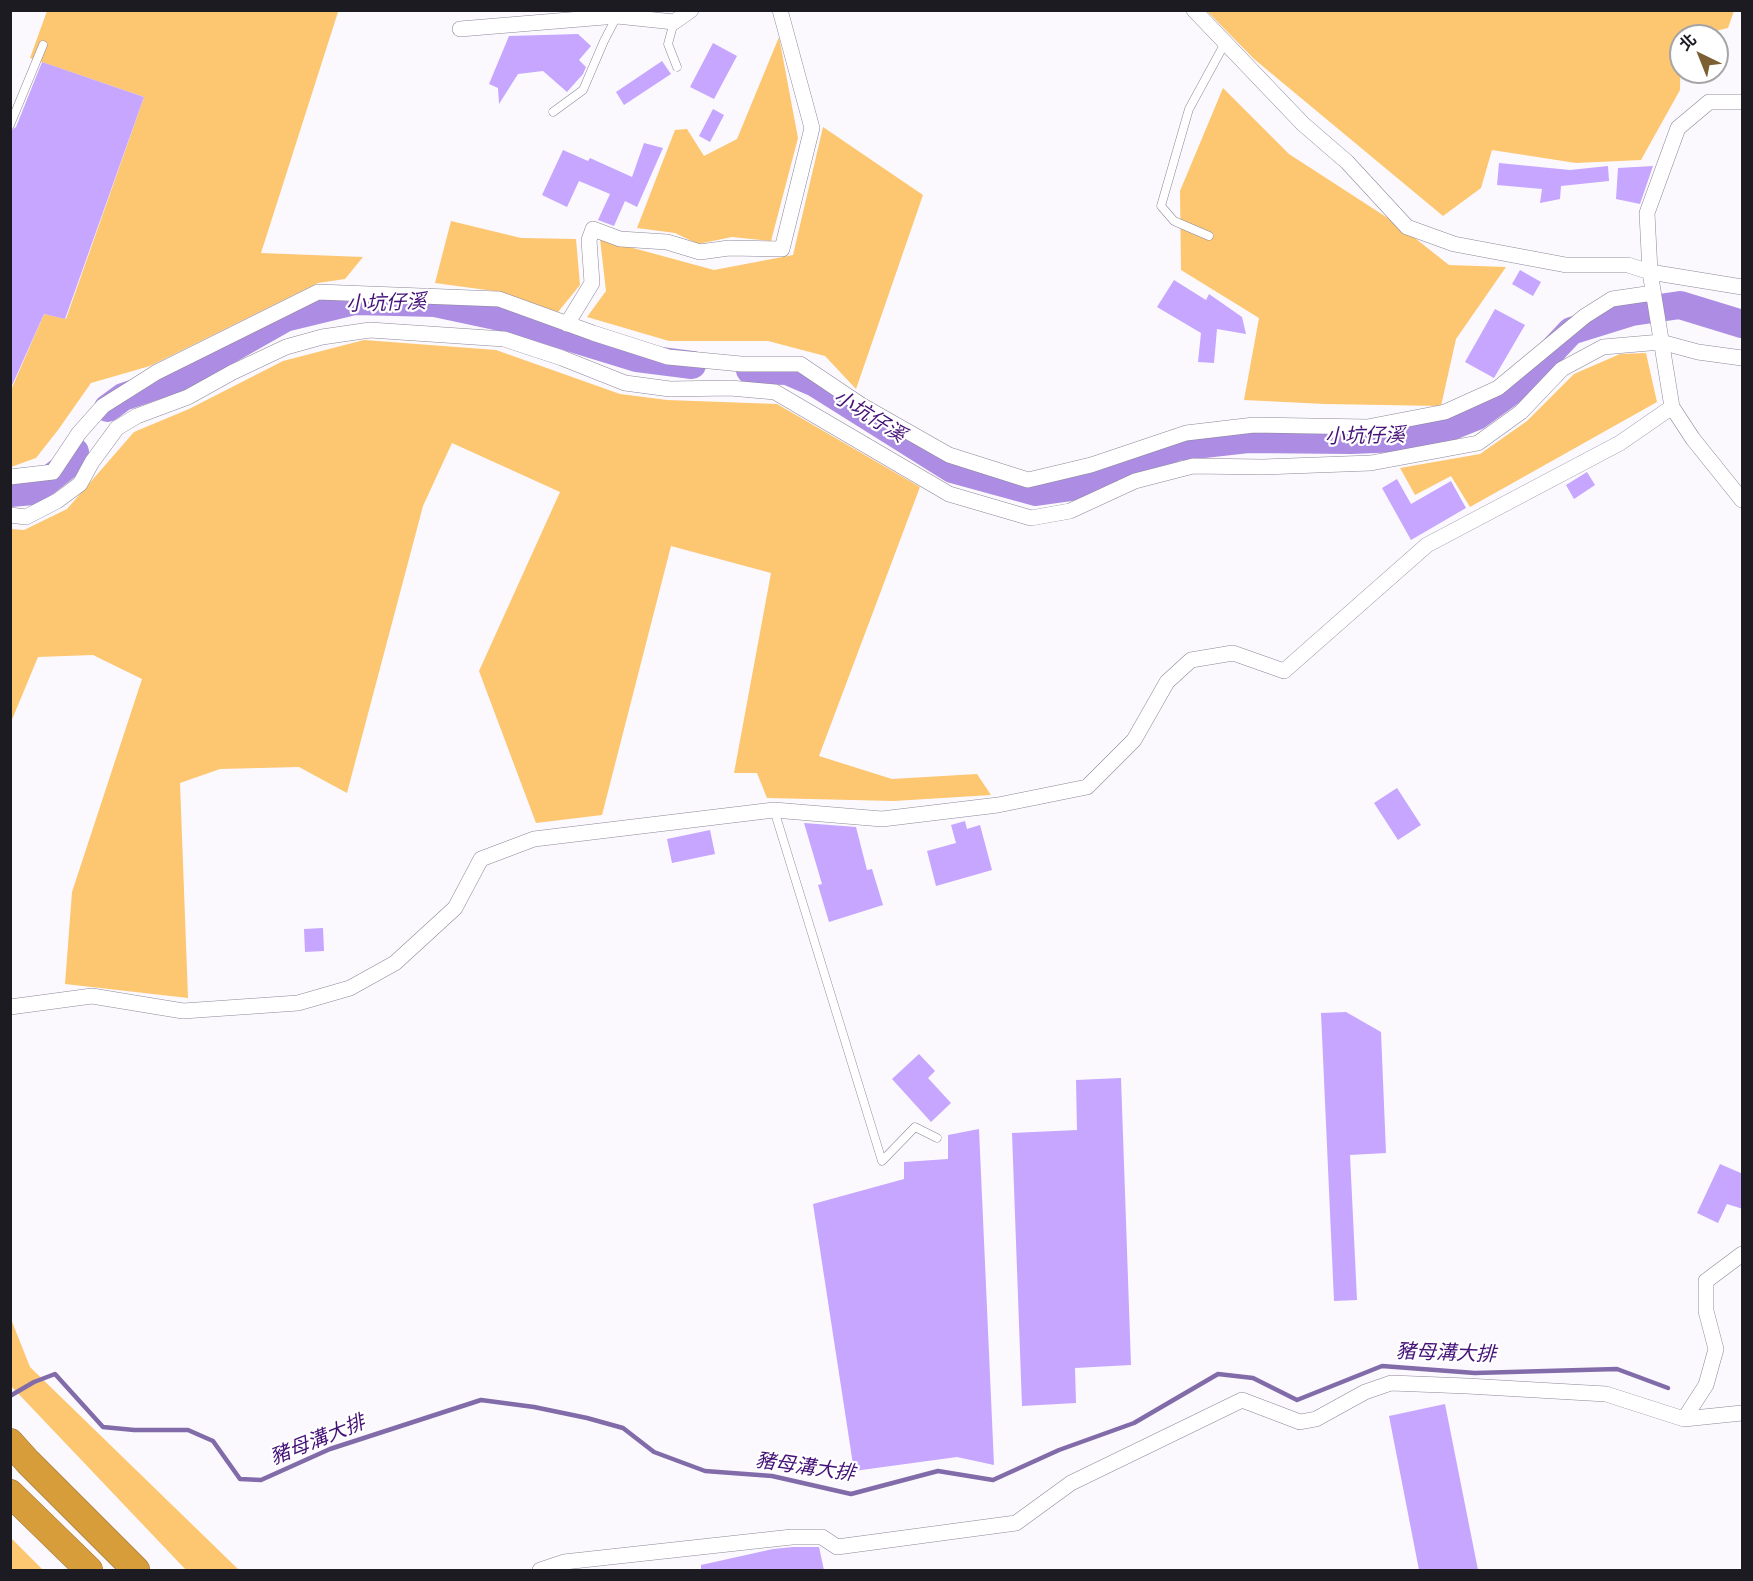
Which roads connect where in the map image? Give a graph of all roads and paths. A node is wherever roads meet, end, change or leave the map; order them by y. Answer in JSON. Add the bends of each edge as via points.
{"nodes":[{"id":1,"x":691,"y":10,"type":"edge"},
{"id":2,"x":780,"y":10,"type":"edge"},
{"id":3,"x":1194,"y":10,"type":"edge"},
{"id":4,"x":617,"y":16,"type":"junction"},
{"id":5,"x":674,"y":22,"type":"junction"},
{"id":6,"x":460,"y":29,"type":"dead end"},
{"id":7,"x":1224,"y":44,"type":"junction"},
{"id":8,"x":43,"y":45,"type":"dead end"},
{"id":9,"x":677,"y":67,"type":"dead end"},
{"id":10,"x":1743,"y":102,"type":"edge"},
{"id":11,"x":554,"y":112,"type":"dead end"},
{"id":12,"x":10,"y":124,"type":"edge"},
{"id":13,"x":1209,"y":236,"type":"dead end"},
{"id":14,"x":1650,"y":272,"type":"junction"},
{"id":15,"x":1743,"y":288,"type":"edge"},
{"id":16,"x":1653,"y":293,"type":"junction"},
{"id":17,"x":567,"y":324,"type":"junction"},
{"id":18,"x":1661,"y":342,"type":"junction"},
{"id":19,"x":1743,"y":358,"type":"edge"},
{"id":20,"x":1672,"y":407,"type":"junction"},
{"id":21,"x":10,"y":477,"type":"edge"},
{"id":22,"x":1743,"y":500,"type":"edge"},
{"id":23,"x":10,"y":514,"type":"edge"},
{"id":24,"x":774,"y":810,"type":"junction"},
{"id":25,"x":10,"y":1007,"type":"edge"},
{"id":26,"x":938,"y":1138,"type":"dead end"},
{"id":27,"x":1743,"y":1254,"type":"edge"},
{"id":28,"x":1743,"y":1413,"type":"edge"},
{"id":29,"x":1684,"y":1419,"type":"junction"},
{"id":30,"x":10,"y":1442,"type":"edge"},
{"id":31,"x":10,"y":1493,"type":"edge"},
{"id":32,"x":89,"y":1570,"type":"edge"},
{"id":33,"x":136,"y":1570,"type":"edge"},
{"id":34,"x":540,"y":1570,"type":"edge"}],
"edges":[{"from":1,"to":5,"type":"street"},
{"from":2,"to":17,"type":"street","via":[[812,128],[782,249],[700,252],[667,242],[620,239],[593,229],[589,240],[592,283]]},
{"from":3,"to":7,"type":"street"},
{"from":4,"to":5,"type":"street"},
{"from":4,"to":6,"type":"street"},
{"from":4,"to":11,"type":"lane","via":[[584,90]]},
{"from":5,"to":9,"type":"lane","via":[[668,44]]},
{"from":7,"to":13,"type":"lane","via":[[1189,110],[1161,206],[1174,221]]},
{"from":7,"to":14,"type":"street","via":[[1347,162],[1407,227],[1454,244],[1510,255],[1566,265],[1628,265]]},
{"from":8,"to":12,"type":"lane"},
{"from":10,"to":14,"type":"street","via":[[1709,102],[1678,128],[1647,213]]},
{"from":14,"to":15,"type":"street"},
{"from":14,"to":16,"type":"street"},
{"from":16,"to":17,"type":"street","via":[[1612,299],[1585,316],[1498,388],[1445,412],[1367,427],[1254,425],[1186,433],[1091,465],[1028,480],[949,455],[861,405],[800,364],[741,364],[668,357]]},
{"from":16,"to":18,"type":"street"},
{"from":17,"to":21,"type":"street","via":[[499,299],[318,292],[157,372],[103,406],[53,472]]},
{"from":18,"to":19,"type":"street"},
{"from":18,"to":20,"type":"street"},
{"from":18,"to":23,"type":"street","via":[[1603,347],[1562,369],[1521,412],[1478,443],[1371,463],[1194,466],[1135,481],[1070,511],[1031,518],[950,494],[775,392],[670,389],[625,383],[504,339],[370,330],[286,346],[188,397],[137,416],[117,428],[80,484],[26,517]]},
{"from":20,"to":22,"type":"street"},
{"from":20,"to":24,"type":"street","via":[[1620,443],[1427,545],[1284,671],[1233,653],[1191,660],[1167,682],[1134,740],[1087,787],[998,805],[882,819]]},
{"from":24,"to":25,"type":"street","via":[[534,839],[481,859],[455,908],[395,963],[350,988],[298,1003],[183,1011],[92,996]]},
{"from":24,"to":26,"type":"lane","via":[[882,1161],[915,1127]]},
{"from":27,"to":29,"type":"street","via":[[1706,1281],[1706,1311],[1716,1349],[1706,1385]]},
{"from":28,"to":29,"type":"street"},
{"from":29,"to":34,"type":"street","via":[[1606,1394],[1467,1386],[1391,1383],[1365,1392],[1316,1419],[1300,1422],[1242,1400],[1071,1483],[1016,1523],[837,1547],[822,1537],[792,1537],[564,1562]]},
{"from":30,"to":33,"type":"highway"},
{"from":31,"to":32,"type":"highway"}]}
